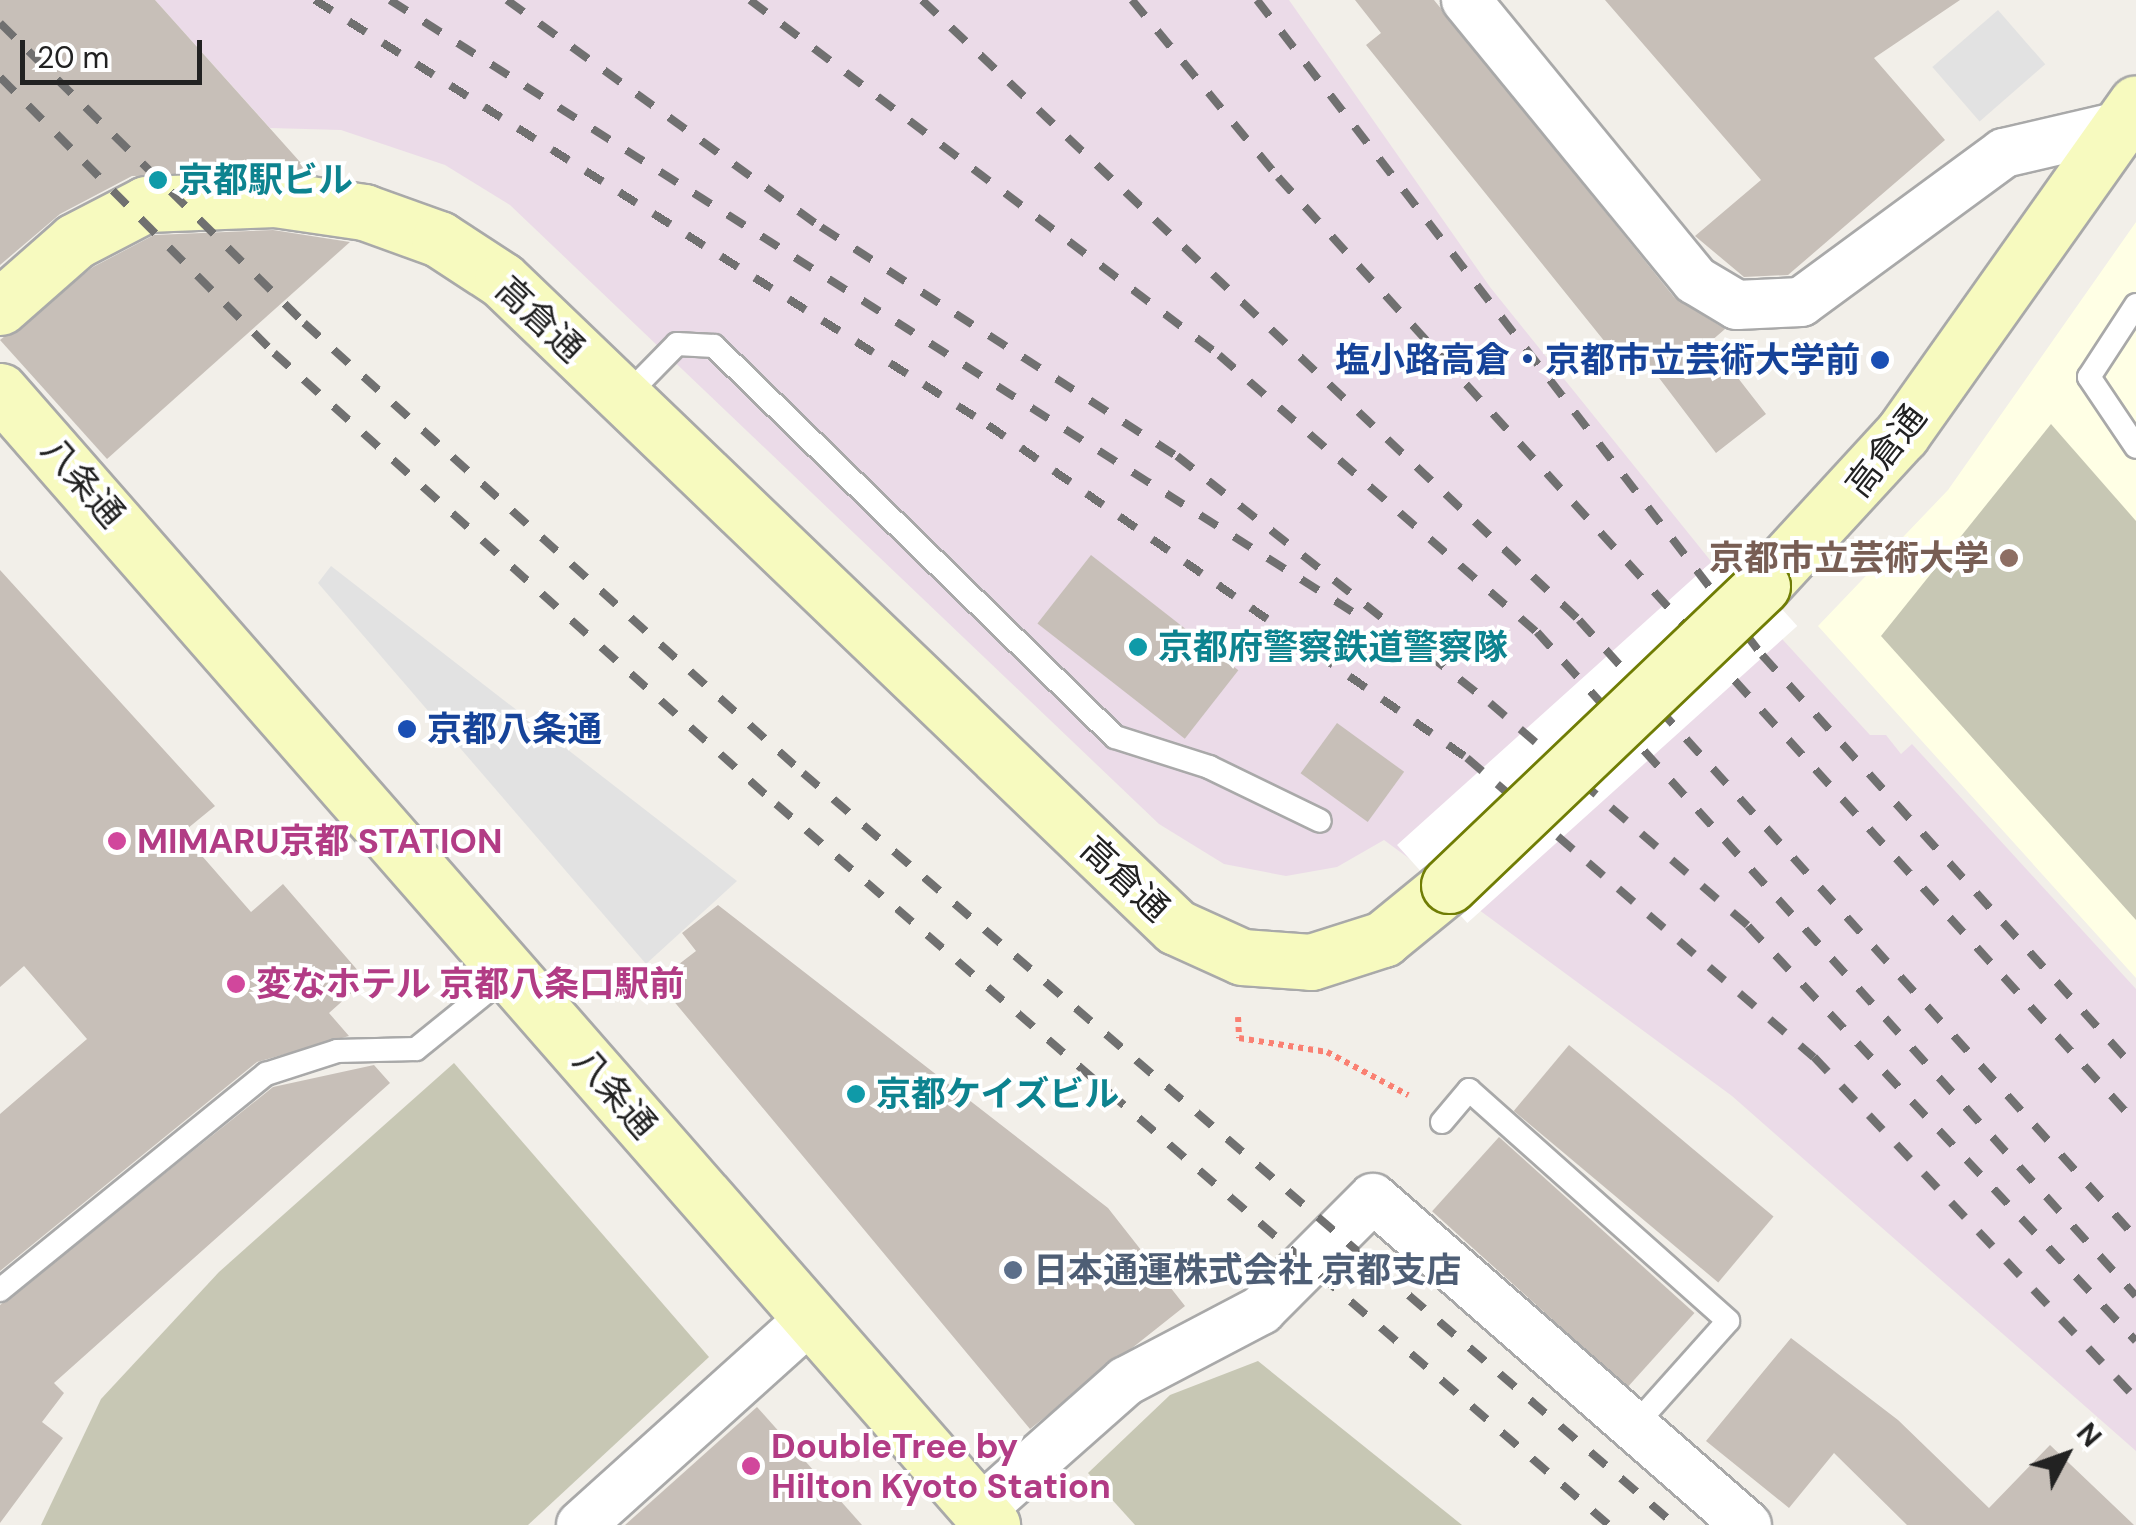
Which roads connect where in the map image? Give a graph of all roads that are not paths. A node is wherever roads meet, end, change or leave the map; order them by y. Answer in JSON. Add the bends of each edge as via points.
{"nodes":[{"id":1,"x":1466,"y":0,"type":"edge"},
{"id":2,"x":2126,"y":115,"type":"edge"},
{"id":3,"x":2136,"y":305,"type":"edge"},
{"id":4,"x":0,"y":307,"type":"edge"},
{"id":5,"x":0,"y":392,"type":"edge"},
{"id":6,"x":623,"y":398,"type":"junction"},
{"id":7,"x":2136,"y":447,"type":"edge"},
{"id":8,"x":1320,"y":821,"type":"dead end"},
{"id":9,"x":510,"y":972,"type":"junction"},
{"id":10,"x":1442,"y":1122,"type":"road end"},
{"id":11,"x":0,"y":1290,"type":"edge"},
{"id":12,"x":812,"y":1318,"type":"junction"},
{"id":13,"x":1634,"y":1426,"type":"junction"},
{"id":14,"x":986,"y":1518,"type":"edge"},
{"id":15,"x":581,"y":1525,"type":"edge"},
{"id":16,"x":1747,"y":1525,"type":"edge"}],
"edges":[{"from":1,"to":2,"type":"street","via":[[1695,280],[1737,305],[1801,302],[2004,153]]},
{"from":2,"to":6,"type":"main road","name":"高倉通","bridge":true,"via":[[1902,434],[1762,586],[1449,885],[1384,939],[1311,962],[1242,957],[1176,927]]},
{"from":3,"to":7,"type":"lane","via":[[2089,377]]},
{"from":4,"to":6,"type":"main road","name":"高倉通","via":[[75,241],[146,204],[275,199],[364,212],[439,240],[502,280]]},
{"from":5,"to":9,"type":"main road","name":"八条通"},
{"from":6,"to":8,"type":"lane","via":[[677,344],[714,346],[1114,738],[1209,767]]},
{"from":9,"to":11,"type":"lane","via":[[416,1049],[337,1051],[266,1074]]},
{"from":9,"to":12,"type":"main road","name":"八条通"},
{"from":10,"to":13,"type":"lane","via":[[1469,1090],[1728,1321]]},
{"from":12,"to":14,"type":"main road","name":"八条通"},
{"from":12,"to":15,"type":"street"},
{"from":13,"to":14,"type":"street","via":[[1373,1198],[1261,1310],[1126,1382]]},
{"from":13,"to":16,"type":"street"}]}
